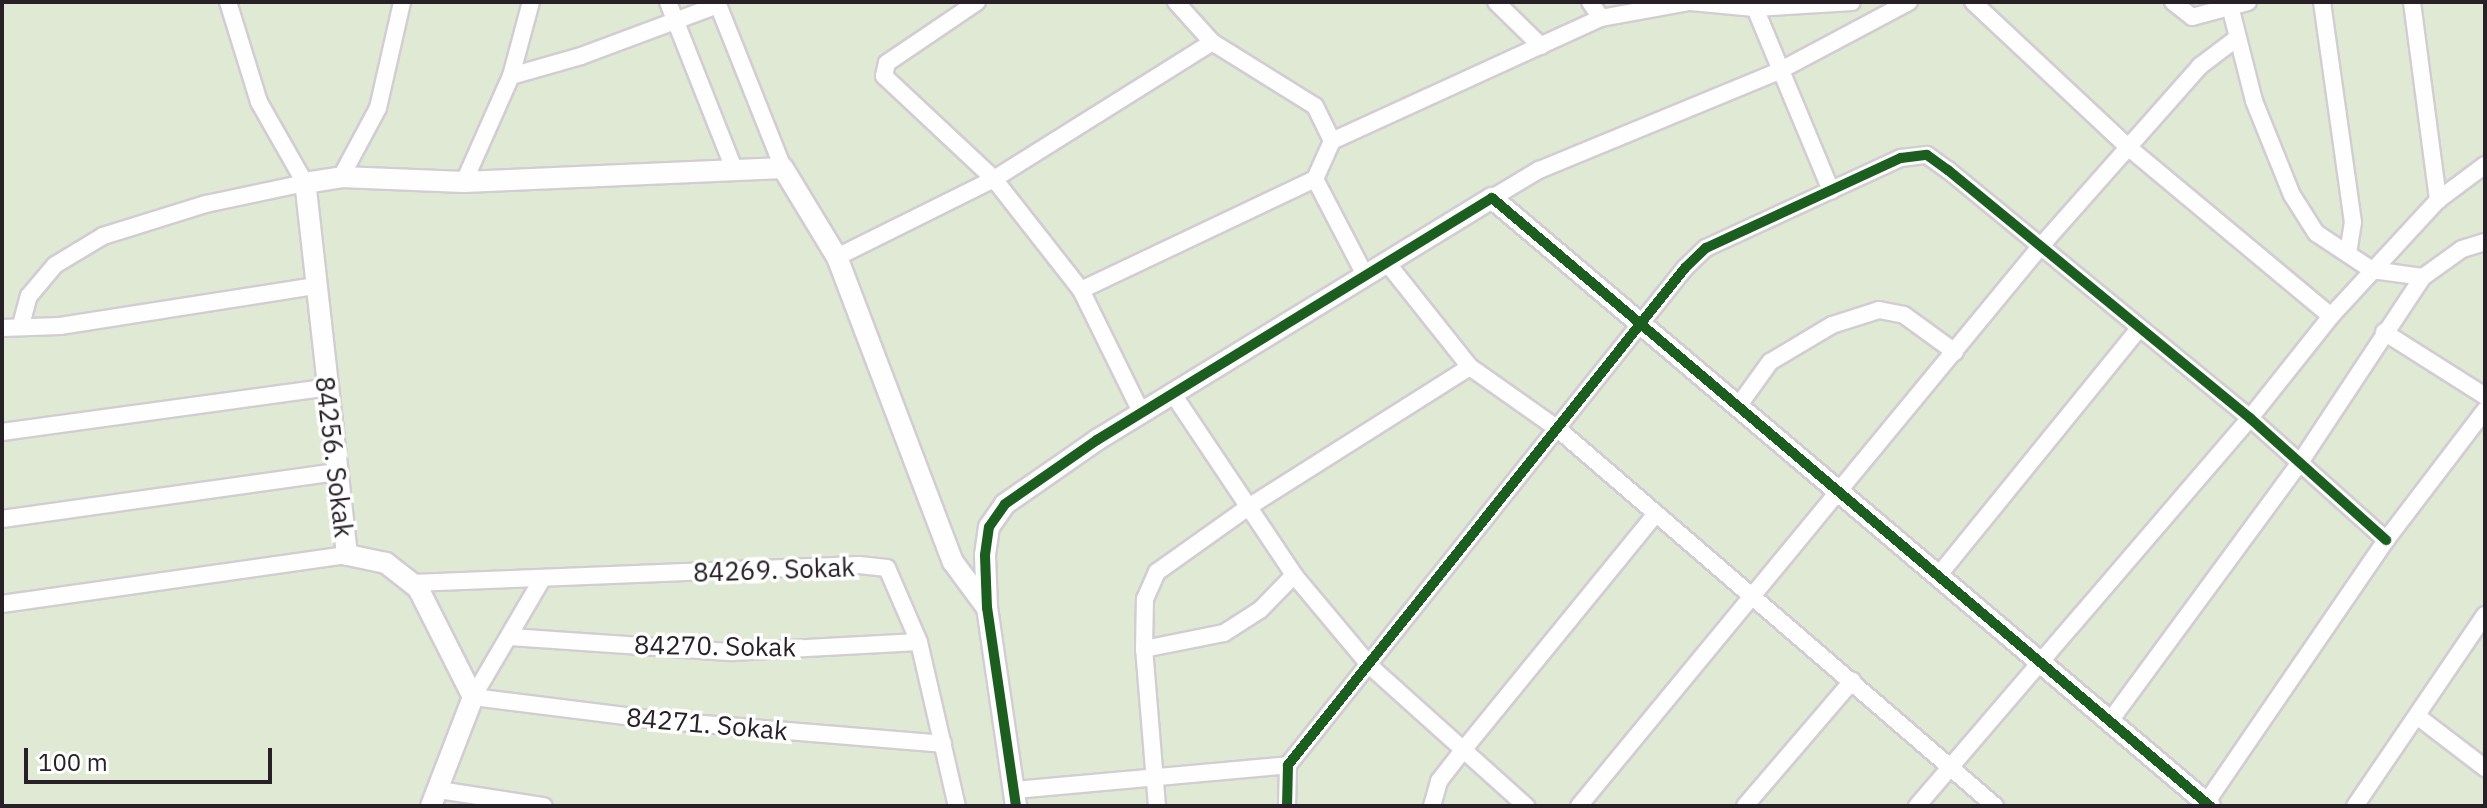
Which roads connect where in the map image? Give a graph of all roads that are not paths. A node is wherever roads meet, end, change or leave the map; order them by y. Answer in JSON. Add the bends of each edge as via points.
{"nodes":[{"id":1,"x":228,"y":2,"type":"edge"},
{"id":2,"x":402,"y":2,"type":"edge"},
{"id":3,"x":531,"y":2,"type":"edge"},
{"id":4,"x":668,"y":2,"type":"edge"},
{"id":5,"x":977,"y":2,"type":"edge"},
{"id":6,"x":1176,"y":2,"type":"edge"},
{"id":7,"x":1496,"y":2,"type":"edge"},
{"id":8,"x":1590,"y":2,"type":"edge"},
{"id":9,"x":1690,"y":2,"type":"edge"},
{"id":10,"x":1852,"y":2,"type":"edge"},
{"id":11,"x":1909,"y":2,"type":"edge"},
{"id":12,"x":1973,"y":2,"type":"edge"},
{"id":13,"x":2173,"y":2,"type":"edge"},
{"id":14,"x":2248,"y":2,"type":"edge"},
{"id":15,"x":2322,"y":2,"type":"edge"},
{"id":16,"x":2412,"y":2,"type":"edge"},
{"id":17,"x":717,"y":4,"type":"edge"},
{"id":18,"x":2230,"y":4,"type":"edge"},
{"id":19,"x":1644,"y":5,"type":"edge"},
{"id":20,"x":1755,"y":8,"type":"junction"},
{"id":21,"x":1601,"y":18,"type":"junction"},
{"id":22,"x":673,"y":22,"type":"junction"},
{"id":23,"x":2237,"y":38,"type":"junction"},
{"id":24,"x":1212,"y":42,"type":"junction"},
{"id":25,"x":1541,"y":46,"type":"junction"},
{"id":26,"x":1779,"y":71,"type":"junction"},
{"id":27,"x":511,"y":76,"type":"junction"},
{"id":28,"x":1332,"y":141,"type":"junction"},
{"id":29,"x":2128,"y":147,"type":"junction"},
{"id":30,"x":2485,"y":165,"type":"edge"},
{"id":31,"x":783,"y":168,"type":"junction"},
{"id":32,"x":735,"y":171,"type":"junction"},
{"id":33,"x":341,"y":177,"type":"junction"},
{"id":34,"x":994,"y":179,"type":"junction"},
{"id":35,"x":1315,"y":179,"type":"junction"},
{"id":36,"x":464,"y":182,"type":"junction"},
{"id":37,"x":305,"y":183,"type":"junction"},
{"id":38,"x":1831,"y":191,"type":"junction"},
{"id":39,"x":1492,"y":198,"type":"junction"},
{"id":40,"x":2438,"y":200,"type":"junction"},
{"id":41,"x":2485,"y":242,"type":"edge"},
{"id":42,"x":2040,"y":247,"type":"junction"},
{"id":43,"x":2348,"y":254,"type":"junction"},
{"id":44,"x":837,"y":257,"type":"junction"},
{"id":45,"x":1388,"y":264,"type":"junction"},
{"id":46,"x":2372,"y":270,"type":"junction"},
{"id":47,"x":1366,"y":277,"type":"junction"},
{"id":48,"x":2423,"y":277,"type":"junction"},
{"id":49,"x":316,"y":286,"type":"junction"},
{"id":50,"x":1081,"y":290,"type":"junction"},
{"id":51,"x":2331,"y":316,"type":"junction"},
{"id":52,"x":1640,"y":321,"type":"junction"},
{"id":53,"x":21,"y":325,"type":"junction"},
{"id":54,"x":2,"y":328,"type":"edge"},
{"id":55,"x":2139,"y":329,"type":"junction"},
{"id":56,"x":2384,"y":332,"type":"junction"},
{"id":57,"x":1955,"y":352,"type":"junction"},
{"id":58,"x":1470,"y":367,"type":"junction"},
{"id":59,"x":324,"y":388,"type":"junction"},
{"id":60,"x":1173,"y":394,"type":"junction"},
{"id":61,"x":2485,"y":396,"type":"edge"},
{"id":62,"x":1739,"y":405,"type":"junction"},
{"id":63,"x":2485,"y":410,"type":"edge"},
{"id":64,"x":1142,"y":414,"type":"junction"},
{"id":65,"x":2250,"y":418,"type":"junction"},
{"id":66,"x":1558,"y":429,"type":"junction"},
{"id":67,"x":2,"y":432,"type":"edge"},
{"id":68,"x":2299,"y":464,"type":"junction"},
{"id":69,"x":335,"y":472,"type":"junction"},
{"id":70,"x":1839,"y":491,"type":"junction"},
{"id":71,"x":1250,"y":506,"type":"junction"},
{"id":72,"x":1656,"y":514,"type":"junction"},
{"id":73,"x":2,"y":519,"type":"edge"},
{"id":74,"x":2386,"y":540,"type":"junction"},
{"id":75,"x":347,"y":555,"type":"junction"},
{"id":76,"x":1294,"y":575,"type":"junction"},
{"id":77,"x":1938,"y":576,"type":"junction"},
{"id":78,"x":541,"y":581,"type":"junction"},
{"id":79,"x":413,"y":583,"type":"junction"},
{"id":80,"x":1754,"y":599,"type":"junction"},
{"id":81,"x":2,"y":604,"type":"edge"},
{"id":82,"x":987,"y":608,"type":"junction"},
{"id":83,"x":2485,"y":615,"type":"edge"},
{"id":84,"x":510,"y":637,"type":"junction"},
{"id":85,"x":919,"y":642,"type":"junction"},
{"id":86,"x":1144,"y":649,"type":"junction"},
{"id":87,"x":2042,"y":664,"type":"junction"},
{"id":88,"x":1370,"y":666,"type":"junction"},
{"id":89,"x":1852,"y":681,"type":"junction"},
{"id":90,"x":473,"y":697,"type":"junction"},
{"id":91,"x":2417,"y":716,"type":"junction"},
{"id":92,"x":2110,"y":721,"type":"junction"},
{"id":93,"x":943,"y":744,"type":"junction"},
{"id":94,"x":1464,"y":749,"type":"junction"},
{"id":95,"x":1288,"y":765,"type":"junction"},
{"id":96,"x":1951,"y":766,"type":"junction"},
{"id":97,"x":2485,"y":768,"type":"edge"},
{"id":98,"x":1156,"y":780,"type":"junction"},
{"id":99,"x":435,"y":798,"type":"edge"},
{"id":100,"x":1016,"y":798,"type":"edge"},
{"id":101,"x":2208,"y":805,"type":"edge"},
{"id":102,"x":544,"y":806,"type":"edge"},
{"id":103,"x":957,"y":806,"type":"edge"},
{"id":104,"x":1157,"y":806,"type":"edge"},
{"id":105,"x":1287,"y":806,"type":"edge"},
{"id":106,"x":1432,"y":806,"type":"edge"},
{"id":107,"x":1526,"y":806,"type":"edge"},
{"id":108,"x":1579,"y":806,"type":"edge"},
{"id":109,"x":1745,"y":806,"type":"edge"},
{"id":110,"x":1917,"y":806,"type":"edge"},
{"id":111,"x":1995,"y":806,"type":"edge"},
{"id":112,"x":2355,"y":806,"type":"edge"}],
"edges":[{"from":1,"to":37,"type":"street","via":[[259,102]]},
{"from":2,"to":33,"type":"street","via":[[378,108]]},
{"from":3,"to":27,"type":"street"},
{"from":4,"to":22,"type":"street"},
{"from":5,"to":34,"type":"street","via":[[887,63],[884,76]]},
{"from":6,"to":24,"type":"street"},
{"from":7,"to":25,"type":"street"},
{"from":8,"to":21,"type":"street"},
{"from":9,"to":19,"type":"street"},
{"from":9,"to":20,"type":"street"},
{"from":10,"to":20,"type":"street"},
{"from":11,"to":26,"type":"street"},
{"from":12,"to":29,"type":"street"},
{"from":13,"to":18,"type":"street","via":[[2192,17]]},
{"from":14,"to":18,"type":"street"},
{"from":15,"to":43,"type":"street","via":[[2353,222]]},
{"from":16,"to":40,"type":"street"},
{"from":17,"to":22,"type":"street"},
{"from":17,"to":31,"type":"street"},
{"from":18,"to":23,"type":"street"},
{"from":19,"to":21,"type":"street"},
{"from":20,"to":26,"type":"street"},
{"from":21,"to":25,"type":"street"},
{"from":22,"to":27,"type":"street"},
{"from":22,"to":32,"type":"street"},
{"from":23,"to":29,"type":"street","via":[[2200,66]]},
{"from":23,"to":43,"type":"street","via":[[2254,101],[2292,195],[2316,233]]},
{"from":24,"to":28,"type":"street","via":[[1315,106]]},
{"from":24,"to":34,"type":"street"},
{"from":25,"to":28,"type":"street"},
{"from":26,"to":38,"type":"street"},
{"from":26,"to":39,"type":"street","via":[[1539,170]]},
{"from":27,"to":36,"type":"street"},
{"from":28,"to":35,"type":"street"},
{"from":29,"to":42,"type":"street"},
{"from":29,"to":51,"type":"street"},
{"from":30,"to":40,"type":"street"},
{"from":31,"to":32,"type":"street"},
{"from":31,"to":44,"type":"street"},
{"from":32,"to":36,"type":"street"},
{"from":33,"to":36,"type":"street"},
{"from":33,"to":37,"type":"street"},
{"from":34,"to":44,"type":"street"},
{"from":34,"to":50,"type":"street"},
{"from":35,"to":47,"type":"street"},
{"from":35,"to":50,"type":"street"},
{"from":37,"to":49,"type":"street","name":"84256. Sokak"},
{"from":37,"to":53,"type":"street","via":[[206,204],[103,236],[55,265],[29,296]]},
{"from":38,"to":42,"type":"street","via":[[1901,158],[1927,155]]},
{"from":38,"to":52,"type":"street","via":[[1706,248]]},
{"from":39,"to":45,"type":"street"},
{"from":39,"to":52,"type":"street"},
{"from":40,"to":46,"type":"street"},
{"from":41,"to":48,"type":"street","via":[[2462,249]]},
{"from":42,"to":55,"type":"street"},
{"from":42,"to":57,"type":"street"},
{"from":43,"to":46,"type":"street"},
{"from":44,"to":82,"type":"street","via":[[953,562]]},
{"from":45,"to":47,"type":"street"},
{"from":45,"to":58,"type":"street"},
{"from":46,"to":48,"type":"street"},
{"from":46,"to":51,"type":"street"},
{"from":47,"to":60,"type":"street"},
{"from":48,"to":56,"type":"street"},
{"from":49,"to":53,"type":"street","via":[[60,326]]},
{"from":49,"to":59,"type":"street","name":"84256. Sokak"},
{"from":50,"to":64,"type":"street"},
{"from":51,"to":65,"type":"street"},
{"from":52,"to":62,"type":"street"},
{"from":52,"to":66,"type":"street"},
{"from":53,"to":54,"type":"street"},
{"from":55,"to":65,"type":"street"},
{"from":55,"to":77,"type":"street"},
{"from":56,"to":61,"type":"street"},
{"from":56,"to":68,"type":"street"},
{"from":57,"to":62,"type":"street","via":[[1904,315],[1879,310],[1832,325],[1770,362]]},
{"from":57,"to":70,"type":"street"},
{"from":58,"to":66,"type":"street"},
{"from":58,"to":71,"type":"street"},
{"from":59,"to":67,"type":"street"},
{"from":59,"to":69,"type":"street","name":"84256. Sokak"},
{"from":60,"to":64,"type":"street"},
{"from":60,"to":71,"type":"street"},
{"from":62,"to":70,"type":"street"},
{"from":63,"to":74,"type":"street"},
{"from":64,"to":82,"type":"street","via":[[1005,504],[989,527]]},
{"from":65,"to":68,"type":"street"},
{"from":65,"to":87,"type":"street"},
{"from":66,"to":72,"type":"street"},
{"from":66,"to":88,"type":"street"},
{"from":68,"to":74,"type":"street"},
{"from":68,"to":92,"type":"street"},
{"from":69,"to":73,"type":"street"},
{"from":69,"to":75,"type":"street","name":"84256. Sokak"},
{"from":70,"to":77,"type":"street"},
{"from":70,"to":80,"type":"street"},
{"from":71,"to":76,"type":"street"},
{"from":71,"to":86,"type":"street","via":[[1157,572],[1145,599]]},
{"from":72,"to":80,"type":"street"},
{"from":72,"to":94,"type":"street"},
{"from":74,"to":101,"type":"street"},
{"from":75,"to":79,"type":"street","name":"84256. Sokak","via":[[386,563]]},
{"from":75,"to":81,"type":"street"},
{"from":76,"to":86,"type":"street","via":[[1260,610],[1224,633]]},
{"from":76,"to":88,"type":"street"},
{"from":77,"to":87,"type":"street"},
{"from":78,"to":79,"type":"street","name":"84269. Sokak"},
{"from":78,"to":84,"type":"street"},
{"from":78,"to":85,"type":"street","name":"84269. Sokak","via":[[859,565],[887,568]]},
{"from":79,"to":90,"type":"street","name":"84256. Sokak","via":[[446,636]]},
{"from":80,"to":89,"type":"street"},
{"from":80,"to":108,"type":"street"},
{"from":82,"to":100,"type":"street"},
{"from":83,"to":91,"type":"street"},
{"from":84,"to":85,"type":"street","name":"84270. Sokak","via":[[732,652]]},
{"from":84,"to":90,"type":"street"},
{"from":85,"to":93,"type":"street","name":"84269. Sokak"},
{"from":86,"to":98,"type":"street"},
{"from":87,"to":92,"type":"street"},
{"from":87,"to":96,"type":"street"},
{"from":88,"to":94,"type":"street"},
{"from":88,"to":95,"type":"street"},
{"from":89,"to":96,"type":"street"},
{"from":89,"to":109,"type":"street"},
{"from":90,"to":93,"type":"street","name":"84271. Sokak","via":[[666,721]]},
{"from":90,"to":99,"type":"street"},
{"from":91,"to":97,"type":"street"},
{"from":91,"to":112,"type":"street"},
{"from":92,"to":101,"type":"street"},
{"from":93,"to":103,"type":"street","name":"84269. Sokak"},
{"from":94,"to":106,"type":"street","via":[[1439,781]]},
{"from":94,"to":107,"type":"street"},
{"from":95,"to":98,"type":"street"},
{"from":95,"to":105,"type":"street"},
{"from":96,"to":110,"type":"street"},
{"from":96,"to":111,"type":"street"},
{"from":98,"to":100,"type":"street"},
{"from":98,"to":104,"type":"street"},
{"from":99,"to":102,"type":"street"}]}
